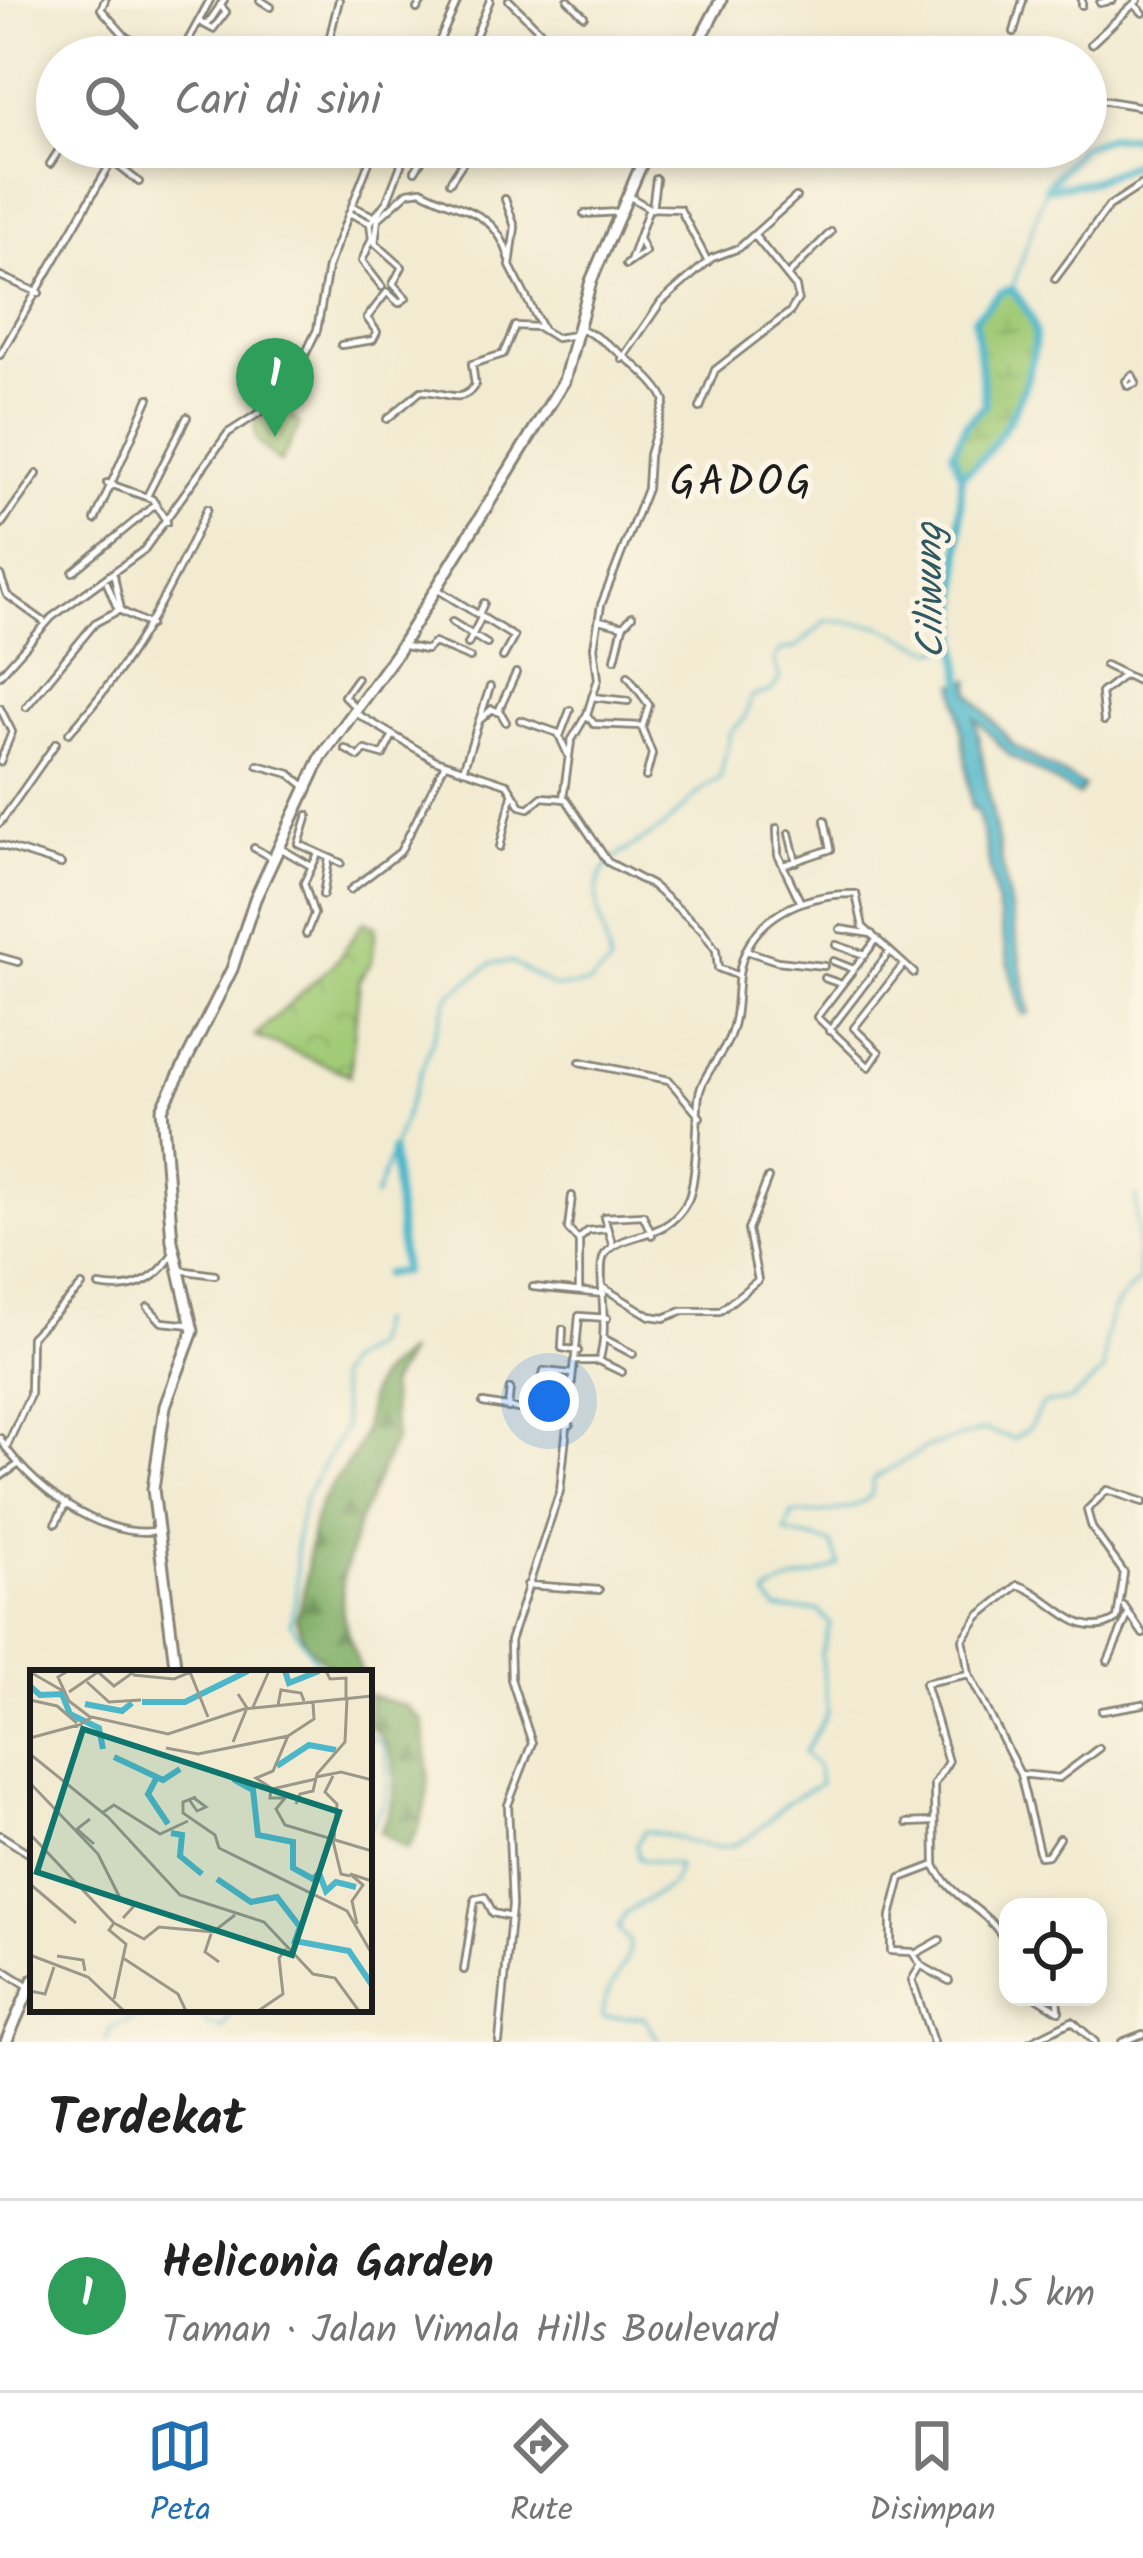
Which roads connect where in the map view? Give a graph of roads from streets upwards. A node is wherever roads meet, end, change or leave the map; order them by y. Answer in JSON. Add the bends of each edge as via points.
{"nodes":[{"id":1,"x":105,"y":0,"type":"edge"},
{"id":2,"x":210,"y":0,"type":"edge"},
{"id":3,"x":260,"y":0,"type":"edge"},
{"id":4,"x":339,"y":0,"type":"edge"},
{"id":5,"x":423,"y":0,"type":"edge"},
{"id":6,"x":458,"y":0,"type":"edge"},
{"id":7,"x":490,"y":0,"type":"edge"},
{"id":8,"x":509,"y":0,"type":"edge"},
{"id":9,"x":568,"y":0,"type":"edge"},
{"id":10,"x":721,"y":0,"type":"edge"},
{"id":11,"x":1022,"y":0,"type":"edge"},
{"id":12,"x":1113,"y":0,"type":"edge"},
{"id":13,"x":1136,"y":2,"type":"edge"},
{"id":14,"x":222,"y":3,"type":"edge"},
{"id":15,"x":1100,"y":4,"type":"dead end"},
{"id":16,"x":271,"y":7,"type":"dead end"},
{"id":17,"x":417,"y":9,"type":"dead end"},
{"id":18,"x":1143,"y":13,"type":"edge"},
{"id":19,"x":584,"y":16,"type":"dead end"},
{"id":20,"x":203,"y":24,"type":"junction"},
{"id":21,"x":1014,"y":32,"type":"dead end"},
{"id":22,"x":130,"y":36,"type":"edge"},
{"id":23,"x":194,"y":36,"type":"edge"},
{"id":24,"x":330,"y":36,"type":"edge"},
{"id":25,"x":442,"y":36,"type":"edge"},
{"id":26,"x":478,"y":36,"type":"edge"},
{"id":27,"x":543,"y":36,"type":"edge"},
{"id":28,"x":702,"y":36,"type":"edge"},
{"id":29,"x":1100,"y":36,"type":"edge"},
{"id":30,"x":1107,"y":101,"type":"edge"},
{"id":31,"x":1143,"y":107,"type":"edge"},
{"id":32,"x":108,"y":168,"type":"edge"},
{"id":33,"x":123,"y":168,"type":"edge"},
{"id":34,"x":367,"y":168,"type":"edge"},
{"id":35,"x":400,"y":168,"type":"edge"},
{"id":36,"x":417,"y":168,"type":"edge"},
{"id":37,"x":459,"y":168,"type":"edge"},
{"id":38,"x":639,"y":168,"type":"edge"},
{"id":39,"x":415,"y":171,"type":"dead end"},
{"id":40,"x":656,"y":179,"type":"dead end"},
{"id":41,"x":139,"y":182,"type":"dead end"},
{"id":42,"x":450,"y":182,"type":"dead end"},
{"id":43,"x":1143,"y":184,"type":"edge"},
{"id":44,"x":627,"y":195,"type":"junction"},
{"id":45,"x":796,"y":197,"type":"dead end"},
{"id":46,"x":505,"y":199,"type":"dead end"},
{"id":47,"x":350,"y":209,"type":"junction"},
{"id":48,"x":650,"y":209,"type":"junction"},
{"id":49,"x":619,"y":212,"type":"junction"},
{"id":50,"x":584,"y":214,"type":"dead end"},
{"id":51,"x":373,"y":218,"type":"junction"},
{"id":52,"x":831,"y":232,"type":"dead end"},
{"id":53,"x":754,"y":235,"type":"junction"},
{"id":54,"x":510,"y":260,"type":"junction"},
{"id":55,"x":708,"y":262,"type":"junction"},
{"id":56,"x":628,"y":263,"type":"dead end"},
{"id":57,"x":788,"y":275,"type":"junction"},
{"id":58,"x":0,"y":276,"type":"edge"},
{"id":59,"x":1055,"y":279,"type":"dead end"},
{"id":60,"x":382,"y":287,"type":"dead end"},
{"id":61,"x":38,"y":293,"type":"junction"},
{"id":62,"x":543,"y":330,"type":"junction"},
{"id":63,"x":577,"y":332,"type":"junction"},
{"id":64,"x":341,"y":345,"type":"dead end"},
{"id":65,"x":0,"y":355,"type":"edge"},
{"id":66,"x":622,"y":358,"type":"junction"},
{"id":67,"x":1132,"y":387,"type":"dead end"},
{"id":68,"x":1143,"y":387,"type":"edge"},
{"id":69,"x":149,"y":398,"type":"dead end"},
{"id":70,"x":700,"y":408,"type":"dead end"},
{"id":71,"x":187,"y":417,"type":"dead end"},
{"id":72,"x":387,"y":419,"type":"dead end"},
{"id":73,"x":37,"y":474,"type":"dead end"},
{"id":74,"x":107,"y":483,"type":"junction"},
{"id":75,"x":147,"y":496,"type":"junction"},
{"id":76,"x":158,"y":505,"type":"junction"},
{"id":77,"x":0,"y":508,"type":"edge"},
{"id":78,"x":178,"y":508,"type":"junction"},
{"id":79,"x":207,"y":508,"type":"dead end"},
{"id":80,"x":8,"y":514,"type":"junction"},
{"id":81,"x":95,"y":520,"type":"dead end"},
{"id":82,"x":167,"y":522,"type":"junction"},
{"id":83,"x":0,"y":526,"type":"edge"},
{"id":84,"x":73,"y":572,"type":"dead end"},
{"id":85,"x":0,"y":575,"type":"edge"},
{"id":86,"x":114,"y":576,"type":"junction"},
{"id":87,"x":106,"y":582,"type":"junction"},
{"id":88,"x":437,"y":589,"type":"junction"},
{"id":89,"x":484,"y":603,"type":"dead end"},
{"id":90,"x":119,"y":610,"type":"junction"},
{"id":91,"x":480,"y":615,"type":"junction"},
{"id":92,"x":632,"y":616,"type":"dead end"},
{"id":93,"x":598,"y":620,"type":"junction"},
{"id":94,"x":46,"y":622,"type":"junction"},
{"id":95,"x":452,"y":622,"type":"dead end"},
{"id":96,"x":150,"y":625,"type":"junction"},
{"id":97,"x":623,"y":626,"type":"junction"},
{"id":98,"x":474,"y":633,"type":"junction"},
{"id":99,"x":468,"y":644,"type":"dead end"},
{"id":100,"x":487,"y":644,"type":"dead end"},
{"id":101,"x":402,"y":645,"type":"junction"},
{"id":102,"x":502,"y":657,"type":"dead end"},
{"id":103,"x":470,"y":658,"type":"dead end"},
{"id":104,"x":615,"y":659,"type":"dead end"},
{"id":105,"x":1105,"y":664,"type":"dead end"},
{"id":106,"x":516,"y":673,"type":"dead end"},
{"id":107,"x":0,"y":675,"type":"edge"},
{"id":108,"x":628,"y":676,"type":"dead end"},
{"id":109,"x":1124,"y":676,"type":"junction"},
{"id":110,"x":357,"y":678,"type":"dead end"},
{"id":111,"x":1141,"y":681,"type":"edge"},
{"id":112,"x":490,"y":687,"type":"dead end"},
{"id":113,"x":1143,"y":692,"type":"edge"},
{"id":114,"x":592,"y":697,"type":"junction"},
{"id":115,"x":628,"y":701,"type":"dead end"},
{"id":116,"x":26,"y":707,"type":"dead end"},
{"id":117,"x":0,"y":708,"type":"edge"},
{"id":118,"x":355,"y":710,"type":"junction"},
{"id":119,"x":500,"y":710,"type":"junction"},
{"id":120,"x":570,"y":710,"type":"dead end"},
{"id":121,"x":587,"y":714,"type":"junction"},
{"id":122,"x":481,"y":718,"type":"junction"},
{"id":123,"x":520,"y":720,"type":"dead end"},
{"id":124,"x":1104,"y":721,"type":"dead end"},
{"id":125,"x":506,"y":722,"type":"dead end"},
{"id":126,"x":642,"y":726,"type":"junction"},
{"id":127,"x":69,"y":733,"type":"dead end"},
{"id":128,"x":560,"y":736,"type":"junction"},
{"id":129,"x":392,"y":737,"type":"junction"},
{"id":130,"x":56,"y":743,"type":"dead end"},
{"id":131,"x":346,"y":749,"type":"dead end"},
{"id":132,"x":569,"y":758,"type":"junction"},
{"id":133,"x":0,"y":762,"type":"edge"},
{"id":134,"x":445,"y":764,"type":"junction"},
{"id":135,"x":258,"y":765,"type":"dead end"},
{"id":136,"x":463,"y":770,"type":"junction"},
{"id":137,"x":646,"y":777,"type":"dead end"},
{"id":138,"x":307,"y":787,"type":"junction"},
{"id":139,"x":512,"y":795,"type":"junction"},
{"id":140,"x":563,"y":799,"type":"junction"},
{"id":141,"x":306,"y":814,"type":"junction"},
{"id":142,"x":825,"y":820,"type":"dead end"},
{"id":143,"x":0,"y":824,"type":"edge"},
{"id":144,"x":777,"y":828,"type":"dead end"},
{"id":145,"x":789,"y":833,"type":"dead end"},
{"id":146,"x":0,"y":845,"type":"edge"},
{"id":147,"x":500,"y":847,"type":"dead end"},
{"id":148,"x":254,"y":848,"type":"dead end"},
{"id":149,"x":276,"y":853,"type":"junction"},
{"id":150,"x":318,"y":854,"type":"junction"},
{"id":151,"x":329,"y":859,"type":"junction"},
{"id":152,"x":796,"y":862,"type":"junction"},
{"id":153,"x":340,"y":863,"type":"dead end"},
{"id":154,"x":61,"y":864,"type":"dead end"},
{"id":155,"x":784,"y":865,"type":"junction"},
{"id":156,"x":311,"y":866,"type":"junction"},
{"id":157,"x":350,"y":890,"type":"dead end"},
{"id":158,"x":323,"y":895,"type":"dead end"},
{"id":159,"x":800,"y":901,"type":"junction"},
{"id":160,"x":840,"y":929,"type":"dead end"},
{"id":161,"x":306,"y":934,"type":"dead end"},
{"id":162,"x":874,"y":937,"type":"junction"},
{"id":163,"x":836,"y":945,"type":"dead end"},
{"id":164,"x":747,"y":951,"type":"junction"},
{"id":165,"x":890,"y":951,"type":"junction"},
{"id":166,"x":865,"y":955,"type":"junction"},
{"id":167,"x":0,"y":957,"type":"edge"},
{"id":168,"x":833,"y":961,"type":"dead end"},
{"id":169,"x":18,"y":962,"type":"dead end"},
{"id":170,"x":904,"y":963,"type":"junction"},
{"id":171,"x":824,"y":966,"type":"dead end"},
{"id":172,"x":854,"y":969,"type":"junction"},
{"id":173,"x":914,"y":973,"type":"dead end"},
{"id":174,"x":739,"y":976,"type":"junction"},
{"id":175,"x":824,"y":978,"type":"dead end"},
{"id":176,"x":839,"y":987,"type":"junction"},
{"id":177,"x":852,"y":1000,"type":"junction"},
{"id":178,"x":829,"y":1030,"type":"junction"},
{"id":179,"x":580,"y":1062,"type":"dead end"},
{"id":180,"x":700,"y":1117,"type":"junction"},
{"id":181,"x":768,"y":1178,"type":"dead end"},
{"id":182,"x":572,"y":1196,"type":"dead end"},
{"id":183,"x":605,"y":1229,"type":"junction"},
{"id":184,"x":652,"y":1235,"type":"junction"},
{"id":185,"x":578,"y":1240,"type":"junction"},
{"id":186,"x":613,"y":1247,"type":"junction"},
{"id":187,"x":174,"y":1251,"type":"junction"},
{"id":188,"x":178,"y":1270,"type":"junction"},
{"id":189,"x":215,"y":1275,"type":"dead end"},
{"id":190,"x":82,"y":1286,"type":"dead end"},
{"id":191,"x":99,"y":1286,"type":"dead end"},
{"id":192,"x":533,"y":1287,"type":"dead end"},
{"id":193,"x":603,"y":1290,"type":"junction"},
{"id":194,"x":579,"y":1292,"type":"junction"},
{"id":195,"x":148,"y":1307,"type":"dead end"},
{"id":196,"x":608,"y":1318,"type":"junction"},
{"id":197,"x":192,"y":1325,"type":"junction"},
{"id":198,"x":563,"y":1329,"type":"dead end"},
{"id":199,"x":605,"y":1339,"type":"junction"},
{"id":200,"x":577,"y":1354,"type":"junction"},
{"id":201,"x":633,"y":1354,"type":"dead end"},
{"id":202,"x":599,"y":1360,"type":"junction"},
{"id":203,"x":622,"y":1372,"type":"dead end"},
{"id":204,"x":572,"y":1374,"type":"junction"},
{"id":205,"x":510,"y":1389,"type":"dead end"},
{"id":206,"x":483,"y":1403,"type":"dead end"},
{"id":207,"x":508,"y":1409,"type":"junction"},
{"id":208,"x":536,"y":1412,"type":"junction"},
{"id":209,"x":570,"y":1425,"type":"junction"},
{"id":210,"x":0,"y":1438,"type":"edge"},
{"id":211,"x":6,"y":1448,"type":"junction"},
{"id":212,"x":19,"y":1464,"type":"junction"},
{"id":213,"x":0,"y":1478,"type":"edge"},
{"id":214,"x":1143,"y":1502,"type":"edge"},
{"id":215,"x":66,"y":1503,"type":"junction"},
{"id":216,"x":56,"y":1523,"type":"dead end"},
{"id":217,"x":155,"y":1531,"type":"junction"},
{"id":218,"x":527,"y":1585,"type":"junction"},
{"id":219,"x":599,"y":1590,"type":"dead end"},
{"id":220,"x":1122,"y":1601,"type":"junction"},
{"id":221,"x":1128,"y":1615,"type":"junction"},
{"id":222,"x":1143,"y":1634,"type":"edge"},
{"id":223,"x":1108,"y":1661,"type":"dead end"},
{"id":224,"x":176,"y":1670,"type":"edge"},
{"id":225,"x":969,"y":1674,"type":"junction"},
{"id":226,"x":1143,"y":1704,"type":"edge"},
{"id":227,"x":1102,"y":1711,"type":"dead end"},
{"id":228,"x":1099,"y":1748,"type":"dead end"},
{"id":229,"x":1020,"y":1774,"type":"junction"},
{"id":230,"x":932,"y":1822,"type":"junction"},
{"id":231,"x":907,"y":1823,"type":"dead end"},
{"id":232,"x":0,"y":1834,"type":"edge"},
{"id":233,"x":1059,"y":1838,"type":"dead end"},
{"id":234,"x":30,"y":1854,"type":"edge"},
{"id":235,"x":935,"y":1865,"type":"junction"},
{"id":236,"x":511,"y":1916,"type":"junction"},
{"id":237,"x":999,"y":1933,"type":"edge"},
{"id":238,"x":940,"y":1940,"type":"dead end"},
{"id":239,"x":915,"y":1954,"type":"junction"},
{"id":240,"x":922,"y":1966,"type":"junction"},
{"id":241,"x":0,"y":1968,"type":"edge"},
{"id":242,"x":464,"y":1970,"type":"dead end"},
{"id":243,"x":949,"y":1981,"type":"dead end"},
{"id":244,"x":30,"y":1983,"type":"edge"},
{"id":245,"x":30,"y":1985,"type":"edge"},
{"id":246,"x":1050,"y":2006,"type":"edge"},
{"id":247,"x":1058,"y":2006,"type":"edge"},
{"id":248,"x":1058,"y":2011,"type":"junction"},
{"id":249,"x":1072,"y":2021,"type":"junction"},
{"id":250,"x":1143,"y":2034,"type":"edge"},
{"id":251,"x":6,"y":2042,"type":"edge"},
{"id":252,"x":499,"y":2042,"type":"edge"},
{"id":253,"x":933,"y":2042,"type":"edge"},
{"id":254,"x":1030,"y":2042,"type":"edge"},
{"id":255,"x":1095,"y":2042,"type":"edge"},
{"id":256,"x":1121,"y":2042,"type":"edge"}],
"edges":[{"from":1,"to":22,"type":"street","via":[[110,24]]},
{"from":2,"to":20,"type":"street"},
{"from":3,"to":16,"type":"street"},
{"from":4,"to":24,"type":"street"},
{"from":5,"to":17,"type":"street"},
{"from":6,"to":25,"type":"street"},
{"from":7,"to":26,"type":"street"},
{"from":8,"to":27,"type":"street"},
{"from":9,"to":19,"type":"street"},
{"from":10,"to":28,"type":"street"},
{"from":11,"to":21,"type":"street"},
{"from":12,"to":15,"type":"street"},
{"from":13,"to":18,"type":"street"},
{"from":13,"to":29,"type":"street"},
{"from":14,"to":20,"type":"street","via":[[226,12],[213,29]]},
{"from":20,"to":23,"type":"street"},
{"from":30,"to":31,"type":"street"},
{"from":32,"to":61,"type":"street"},
{"from":33,"to":41,"type":"street"},
{"from":34,"to":47,"type":"street"},
{"from":35,"to":51,"type":"street"},
{"from":36,"to":39,"type":"street"},
{"from":37,"to":42,"type":"street"},
{"from":38,"to":44,"type":"street"},
{"from":40,"to":48,"type":"street"},
{"from":43,"to":59,"type":"street","via":[[1109,206]]},
{"from":44,"to":48,"type":"street"},
{"from":44,"to":49,"type":"street"},
{"from":45,"to":53,"type":"street"},
{"from":46,"to":54,"type":"street","via":[[515,227]]},
{"from":47,"to":51,"type":"street"},
{"from":47,"to":78,"type":"street","via":[[308,355],[279,400],[231,430]]},
{"from":48,"to":55,"type":"street","via":[[680,209]]},
{"from":48,"to":56,"type":"street","via":[[639,239],[645,252]]},
{"from":49,"to":50,"type":"street"},
{"from":49,"to":63,"type":"street"},
{"from":51,"to":60,"type":"street","via":[[362,264]]},
{"from":52,"to":57,"type":"street"},
{"from":53,"to":55,"type":"street"},
{"from":53,"to":57,"type":"street"},
{"from":54,"to":62,"type":"street"},
{"from":54,"to":64,"type":"street","via":[[489,221],[411,190],[378,219],[375,243],[402,267],[393,284],[406,298],[399,304],[387,292],[367,318],[373,340]]},
{"from":55,"to":66,"type":"street","via":[[647,316]]},
{"from":57,"to":70,"type":"street","via":[[796,302],[715,370]]},
{"from":58,"to":61,"type":"street"},
{"from":61,"to":65,"type":"street"},
{"from":62,"to":63,"type":"street","via":[[556,338]]},
{"from":62,"to":72,"type":"street","via":[[511,329],[504,353],[472,364],[475,385],[466,395],[422,391]]},
{"from":63,"to":66,"type":"street","via":[[598,335]]},
{"from":63,"to":88,"type":"street","via":[[564,381]]},
{"from":66,"to":93,"type":"street","via":[[656,383],[665,401],[647,489]]},
{"from":67,"to":68,"type":"street"},
{"from":69,"to":74,"type":"street"},
{"from":71,"to":75,"type":"street"},
{"from":73,"to":80,"type":"street"},
{"from":74,"to":75,"type":"street"},
{"from":74,"to":81,"type":"street"},
{"from":75,"to":76,"type":"street"},
{"from":76,"to":78,"type":"street"},
{"from":76,"to":82,"type":"street"},
{"from":76,"to":84,"type":"street"},
{"from":77,"to":80,"type":"street"},
{"from":78,"to":82,"type":"street"},
{"from":79,"to":96,"type":"street"},
{"from":80,"to":83,"type":"street"},
{"from":82,"to":86,"type":"street"},
{"from":85,"to":94,"type":"street","via":[[9,597]]},
{"from":86,"to":87,"type":"street"},
{"from":86,"to":90,"type":"street"},
{"from":87,"to":90,"type":"street"},
{"from":87,"to":94,"type":"street"},
{"from":88,"to":91,"type":"street"},
{"from":88,"to":101,"type":"street"},
{"from":89,"to":91,"type":"street"},
{"from":90,"to":96,"type":"street"},
{"from":90,"to":116,"type":"street","via":[[94,622]]},
{"from":91,"to":98,"type":"street"},
{"from":91,"to":102,"type":"street","via":[[514,637]]},
{"from":92,"to":97,"type":"street"},
{"from":93,"to":97,"type":"street"},
{"from":93,"to":114,"type":"street"},
{"from":94,"to":107,"type":"street"},
{"from":95,"to":98,"type":"street"},
{"from":96,"to":127,"type":"street"},
{"from":97,"to":104,"type":"street"},
{"from":98,"to":99,"type":"street"},
{"from":98,"to":100,"type":"street"},
{"from":101,"to":103,"type":"street","via":[[426,650],[434,643]]},
{"from":101,"to":118,"type":"street"},
{"from":105,"to":109,"type":"street"},
{"from":106,"to":119,"type":"street"},
{"from":108,"to":126,"type":"street","via":[[648,700]]},
{"from":109,"to":111,"type":"street"},
{"from":109,"to":124,"type":"street","via":[[1102,693]]},
{"from":110,"to":118,"type":"street","via":[[344,696]]},
{"from":111,"to":113,"type":"street"},
{"from":112,"to":122,"type":"street"},
{"from":114,"to":115,"type":"street"},
{"from":114,"to":121,"type":"street"},
{"from":117,"to":133,"type":"street","via":[[12,732]]},
{"from":118,"to":129,"type":"street"},
{"from":118,"to":138,"type":"street"},
{"from":119,"to":122,"type":"street"},
{"from":119,"to":125,"type":"street"},
{"from":120,"to":128,"type":"street"},
{"from":121,"to":126,"type":"street","via":[[594,724]]},
{"from":121,"to":132,"type":"street"},
{"from":122,"to":136,"type":"street"},
{"from":123,"to":128,"type":"street"},
{"from":126,"to":137,"type":"street","via":[[652,754]]},
{"from":128,"to":132,"type":"street"},
{"from":129,"to":131,"type":"street","via":[[383,754],[366,749],[358,758]]},
{"from":129,"to":134,"type":"street"},
{"from":130,"to":143,"type":"street"},
{"from":132,"to":140,"type":"street"},
{"from":134,"to":136,"type":"street"},
{"from":134,"to":157,"type":"street","via":[[404,847]]},
{"from":135,"to":138,"type":"street"},
{"from":136,"to":139,"type":"street","via":[[507,784]]},
{"from":138,"to":141,"type":"street"},
{"from":139,"to":140,"type":"street","via":[[525,808],[541,797]]},
{"from":139,"to":147,"type":"street"},
{"from":140,"to":174,"type":"street","via":[[608,862],[653,886],[702,930],[718,968]]},
{"from":141,"to":149,"type":"street"},
{"from":141,"to":150,"type":"street","via":[[298,843]]},
{"from":142,"to":152,"type":"street","via":[[832,848]]},
{"from":144,"to":155,"type":"street"},
{"from":145,"to":152,"type":"street"},
{"from":146,"to":154,"type":"street"},
{"from":148,"to":149,"type":"street"},
{"from":149,"to":156,"type":"street"},
{"from":149,"to":187,"type":"street","via":[[232,969],[162,1109]]},
{"from":150,"to":151,"type":"street"},
{"from":150,"to":156,"type":"street"},
{"from":151,"to":153,"type":"street"},
{"from":151,"to":158,"type":"street"},
{"from":152,"to":155,"type":"street"},
{"from":155,"to":159,"type":"street"},
{"from":156,"to":161,"type":"street","via":[[304,889],[314,916]]},
{"from":159,"to":162,"type":"street","via":[[856,894],[860,922]]},
{"from":159,"to":164,"type":"street","via":[[771,918]]},
{"from":160,"to":162,"type":"street"},
{"from":162,"to":165,"type":"street"},
{"from":162,"to":166,"type":"street"},
{"from":163,"to":166,"type":"street"},
{"from":164,"to":171,"type":"street"},
{"from":164,"to":174,"type":"street"},
{"from":165,"to":170,"type":"street"},
{"from":165,"to":177,"type":"street"},
{"from":166,"to":172,"type":"street"},
{"from":167,"to":169,"type":"street"},
{"from":168,"to":172,"type":"street"},
{"from":170,"to":173,"type":"street"},
{"from":170,"to":178,"type":"street","via":[[854,1028],[879,1054],[871,1066]]},
{"from":172,"to":176,"type":"street"},
{"from":174,"to":180,"type":"street","via":[[733,1028],[703,1083]]},
{"from":175,"to":176,"type":"street"},
{"from":176,"to":177,"type":"street"},
{"from":176,"to":178,"type":"street","via":[[817,1015]]},
{"from":177,"to":178,"type":"street"},
{"from":179,"to":180,"type":"street","via":[[669,1080]]},
{"from":180,"to":184,"type":"street","via":[[689,1199]]},
{"from":181,"to":193,"type":"street","via":[[748,1230],[758,1280],[728,1306],[655,1317]]},
{"from":182,"to":185,"type":"street","via":[[568,1229]]},
{"from":183,"to":184,"type":"street","via":[[604,1217],[642,1214]]},
{"from":183,"to":185,"type":"street"},
{"from":183,"to":186,"type":"street"},
{"from":184,"to":186,"type":"street"},
{"from":185,"to":194,"type":"street"},
{"from":186,"to":193,"type":"street","via":[[600,1265]]},
{"from":187,"to":188,"type":"street"},
{"from":187,"to":191,"type":"street","via":[[155,1277]]},
{"from":188,"to":189,"type":"street"},
{"from":188,"to":197,"type":"street"},
{"from":190,"to":211,"type":"street","via":[[31,1337],[30,1395]]},
{"from":192,"to":194,"type":"street"},
{"from":193,"to":194,"type":"street"},
{"from":193,"to":196,"type":"street"},
{"from":195,"to":197,"type":"street","via":[[162,1322]]},
{"from":196,"to":199,"type":"street"},
{"from":196,"to":200,"type":"street","via":[[579,1316]]},
{"from":197,"to":217,"type":"street","via":[[165,1406]]},
{"from":198,"to":200,"type":"street","via":[[562,1348]]},
{"from":199,"to":201,"type":"street"},
{"from":199,"to":202,"type":"street"},
{"from":200,"to":202,"type":"street"},
{"from":200,"to":204,"type":"street"},
{"from":202,"to":203,"type":"street"},
{"from":204,"to":208,"type":"street","via":[[544,1371]]},
{"from":204,"to":209,"type":"street"},
{"from":205,"to":207,"type":"street"},
{"from":206,"to":207,"type":"street"},
{"from":207,"to":208,"type":"street"},
{"from":208,"to":209,"type":"street"},
{"from":209,"to":218,"type":"street","via":[[559,1496]]},
{"from":210,"to":211,"type":"street"},
{"from":211,"to":212,"type":"street"},
{"from":212,"to":213,"type":"street"},
{"from":212,"to":215,"type":"street"},
{"from":214,"to":220,"type":"street","via":[[1106,1490],[1087,1513],[1122,1566]]},
{"from":215,"to":216,"type":"street"},
{"from":215,"to":217,"type":"street","via":[[124,1532]]},
{"from":217,"to":224,"type":"street"},
{"from":218,"to":219,"type":"street"},
{"from":218,"to":236,"type":"street","via":[[509,1658],[532,1743],[508,1805]]},
{"from":220,"to":221,"type":"street"},
{"from":220,"to":225,"type":"street","via":[[1117,1619],[1091,1627],[1018,1585],[965,1633]]},
{"from":221,"to":222,"type":"street"},
{"from":221,"to":223,"type":"street"},
{"from":225,"to":229,"type":"street"},
{"from":225,"to":230,"type":"street","via":[[925,1683],[948,1762],[934,1784]]},
{"from":226,"to":227,"type":"street"},
{"from":228,"to":229,"type":"street","via":[[1059,1778]]},
{"from":229,"to":233,"type":"street","via":[[1040,1856]]},
{"from":230,"to":231,"type":"street"},
{"from":230,"to":235,"type":"street"},
{"from":232,"to":234,"type":"street"},
{"from":235,"to":237,"type":"street","via":[[946,1888]]},
{"from":235,"to":239,"type":"street","via":[[902,1877],[893,1904],[890,1949]]},
{"from":236,"to":242,"type":"street","via":[[491,1912],[485,1897],[475,1899]]},
{"from":236,"to":252,"type":"street"},
{"from":238,"to":239,"type":"street"},
{"from":239,"to":240,"type":"street"},
{"from":240,"to":243,"type":"street"},
{"from":240,"to":253,"type":"street","via":[[912,1980]]},
{"from":241,"to":244,"type":"street"},
{"from":245,"to":251,"type":"street"},
{"from":246,"to":248,"type":"street"},
{"from":247,"to":248,"type":"street"},
{"from":248,"to":249,"type":"street"},
{"from":249,"to":254,"type":"street"},
{"from":249,"to":255,"type":"street"},
{"from":250,"to":256,"type":"street"}]}
